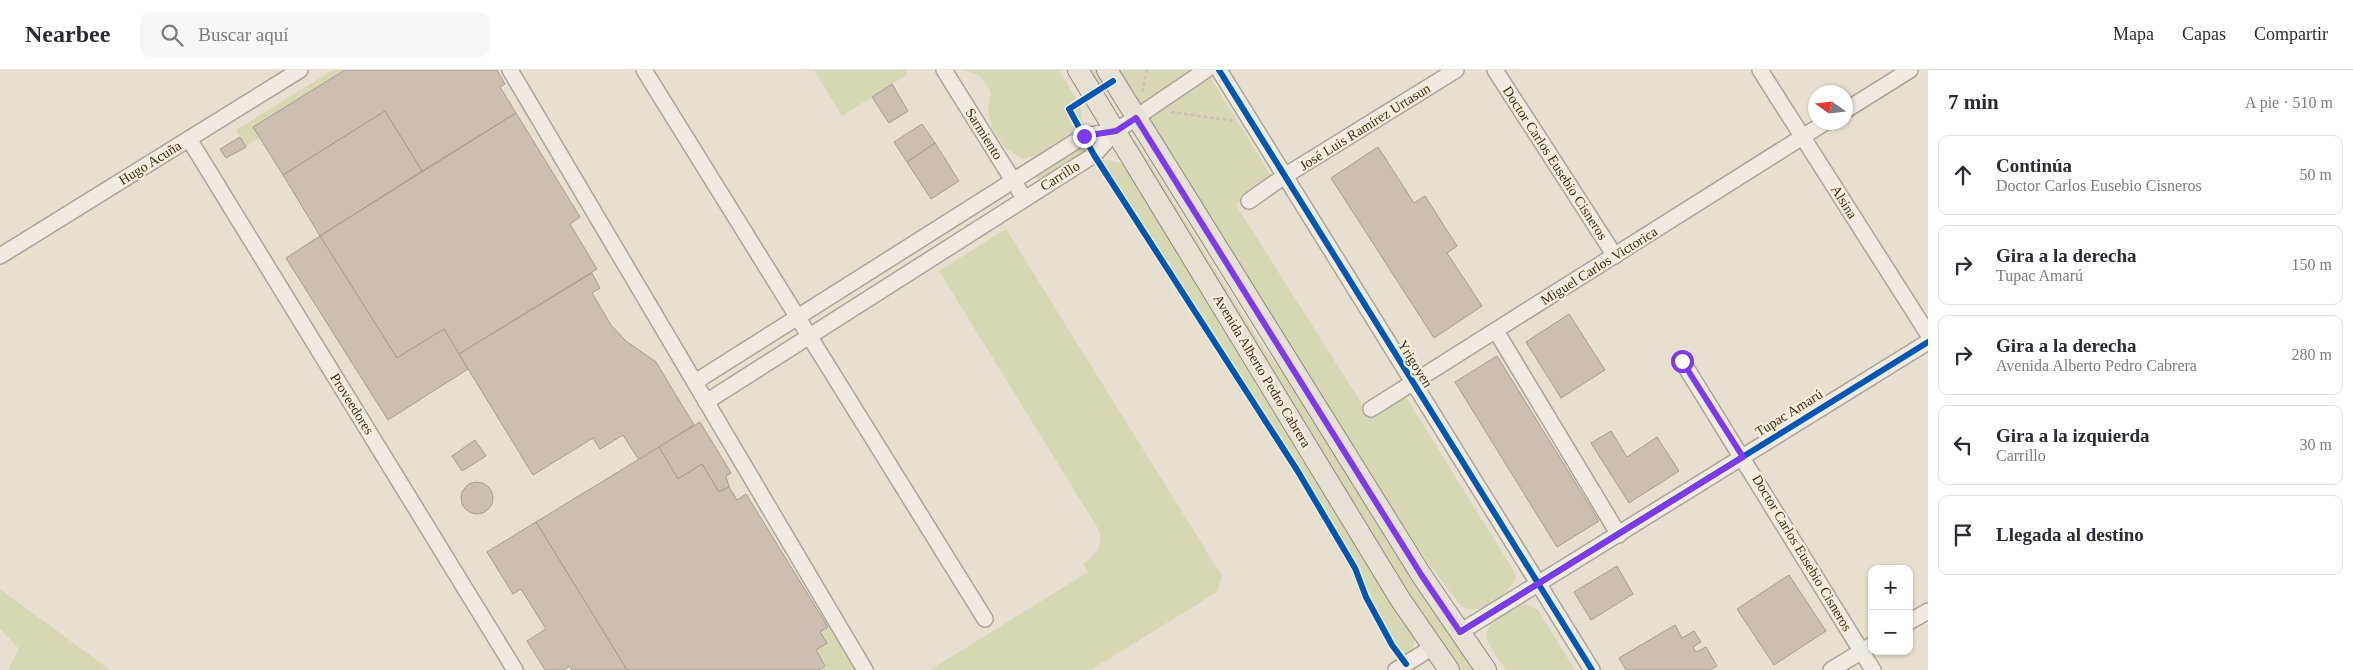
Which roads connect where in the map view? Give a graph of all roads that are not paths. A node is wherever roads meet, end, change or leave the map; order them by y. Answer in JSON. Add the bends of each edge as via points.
{"nodes":[{"id":1,"x":300,"y":70,"type":"edge"},
{"id":2,"x":510,"y":70,"type":"edge"},
{"id":3,"x":644,"y":70,"type":"edge"},
{"id":4,"x":654,"y":70,"type":"edge"},
{"id":5,"x":944,"y":70,"type":"edge"},
{"id":6,"x":1078,"y":70,"type":"edge"},
{"id":7,"x":1107,"y":70,"type":"edge"},
{"id":8,"x":1206,"y":70,"type":"edge"},
{"id":9,"x":1219,"y":70,"type":"edge"},
{"id":10,"x":1456,"y":70,"type":"edge"},
{"id":11,"x":1495,"y":70,"type":"edge"},
{"id":12,"x":1760,"y":70,"type":"edge"},
{"id":13,"x":1910,"y":70,"type":"edge"},
{"id":14,"x":1853,"y":106,"type":"edge"},
{"id":15,"x":1136,"y":118,"type":"junction"},
{"id":16,"x":1814,"y":130,"type":"edge"},
{"id":17,"x":1116,"y":131,"type":"junction"},
{"id":18,"x":1803,"y":137,"type":"junction"},
{"id":19,"x":189,"y":139,"type":"junction"},
{"id":20,"x":1283,"y":177,"type":"junction"},
{"id":21,"x":1012,"y":180,"type":"junction"},
{"id":22,"x":1024,"y":198,"type":"junction"},
{"id":23,"x":1249,"y":202,"type":"dead end"},
{"id":24,"x":0,"y":256,"type":"edge"},
{"id":25,"x":1615,"y":256,"type":"junction"},
{"id":26,"x":801,"y":315,"type":"junction"},
{"id":27,"x":1496,"y":331,"type":"junction"},
{"id":28,"x":1928,"y":334,"type":"edge"},
{"id":29,"x":813,"y":335,"type":"junction"},
{"id":30,"x":1928,"y":342,"type":"edge"},
{"id":31,"x":1682,"y":361,"type":"dead end"},
{"id":32,"x":695,"y":382,"type":"junction"},
{"id":33,"x":1413,"y":384,"type":"junction"},
{"id":34,"x":706,"y":402,"type":"junction"},
{"id":35,"x":1371,"y":409,"type":"dead end"},
{"id":36,"x":1743,"y":457,"type":"junction"},
{"id":37,"x":1618,"y":535,"type":"junction"},
{"id":38,"x":1538,"y":584,"type":"junction"},
{"id":39,"x":1928,"y":611,"type":"edge"},
{"id":40,"x":988,"y":617,"type":"dead end"},
{"id":41,"x":1913,"y":620,"type":"edge"},
{"id":42,"x":1460,"y":632,"type":"junction"},
{"id":43,"x":1433,"y":647,"type":"junction"},
{"id":44,"x":1867,"y":648,"type":"edge"},
{"id":45,"x":1417,"y":664,"type":"edge"},
{"id":46,"x":514,"y":670,"type":"edge"},
{"id":47,"x":865,"y":670,"type":"edge"},
{"id":48,"x":1396,"y":670,"type":"edge"},
{"id":49,"x":1449,"y":670,"type":"edge"},
{"id":50,"x":1486,"y":670,"type":"edge"},
{"id":51,"x":1592,"y":670,"type":"edge"},
{"id":52,"x":1831,"y":670,"type":"edge"},
{"id":53,"x":1873,"y":670,"type":"edge"}],
"edges":[{"from":1,"to":19,"type":"street","name":"Hugo Acuña"},
{"from":2,"to":32,"type":"street"},
{"from":3,"to":26,"type":"street"},
{"from":4,"to":26,"type":"street"},
{"from":5,"to":21,"type":"street","name":"Sarmiento"},
{"from":6,"to":17,"type":"main road","name":"Avenida Alberto Pedro Cabrera"},
{"from":7,"to":15,"type":"main road","name":"Avenida Alberto Pedro Cabrera"},
{"from":8,"to":15,"type":"street","name":"Carrillo"},
{"from":9,"to":20,"type":"street","name":"Yrigoyen"},
{"from":10,"to":20,"type":"street","name":"José Luis Ramírez Urtasun"},
{"from":11,"to":25,"type":"street","name":"Doctor Carlos Eusebio Cisneros"},
{"from":12,"to":18,"type":"street","name":"Alsina"},
{"from":13,"to":14,"type":"street"},
{"from":15,"to":17,"type":"street","name":"Carrillo"},
{"from":15,"to":42,"type":"main road","name":"Avenida Alberto Pedro Cabrera","via":[[1417,569]]},
{"from":16,"to":18,"type":"street","name":"Miguel Carlos Victorica"},
{"from":17,"to":21,"type":"street","name":"Carrillo","via":[[1084,136]]},
{"from":17,"to":22,"type":"street","name":"Carrillo","via":[[1094,155]]},
{"from":17,"to":43,"type":"main road","name":"Avenida Alberto Pedro Cabrera","via":[[1400,599]]},
{"from":18,"to":25,"type":"street","name":"Miguel Carlos Victorica"},
{"from":18,"to":28,"type":"street","name":"Alsina"},
{"from":19,"to":24,"type":"street","name":"Hugo Acuña"},
{"from":19,"to":46,"type":"street","name":"Proveedores"},
{"from":20,"to":23,"type":"street","name":"José Luis Ramírez Urtasun"},
{"from":20,"to":33,"type":"street","name":"Yrigoyen"},
{"from":21,"to":22,"type":"street","name":"Sarmiento"},
{"from":21,"to":26,"type":"street","name":"Carrillo"},
{"from":22,"to":29,"type":"street","name":"Carrillo"},
{"from":25,"to":27,"type":"street","name":"Miguel Carlos Victorica"},
{"from":26,"to":29,"type":"street"},
{"from":26,"to":32,"type":"street","name":"Carrillo"},
{"from":27,"to":33,"type":"street","name":"Miguel Carlos Victorica"},
{"from":27,"to":37,"type":"street"},
{"from":29,"to":34,"type":"street","name":"Carrillo"},
{"from":29,"to":40,"type":"street"},
{"from":30,"to":36,"type":"street","name":"Tupac Amarú"},
{"from":31,"to":36,"type":"street","name":"Doctor Carlos Eusebio Cisneros"},
{"from":32,"to":34,"type":"street"},
{"from":33,"to":35,"type":"street","name":"Miguel Carlos Victorica"},
{"from":33,"to":38,"type":"street","name":"Yrigoyen"},
{"from":34,"to":47,"type":"street"},
{"from":36,"to":37,"type":"street","name":"Tupac Amarú"},
{"from":36,"to":44,"type":"street","name":"Doctor Carlos Eusebio Cisneros"},
{"from":37,"to":38,"type":"street","name":"Tupac Amarú"},
{"from":38,"to":42,"type":"street","name":"Tupac Amarú"},
{"from":38,"to":51,"type":"street","name":"Yrigoyen"},
{"from":39,"to":41,"type":"street"},
{"from":42,"to":50,"type":"main road","name":"Avenida Alberto Pedro Cabrera"},
{"from":43,"to":45,"type":"street"},
{"from":43,"to":49,"type":"main road","name":"Avenida Alberto Pedro Cabrera"},
{"from":44,"to":52,"type":"street"},
{"from":44,"to":53,"type":"street","name":"Doctor Carlos Eusebio Cisneros"},
{"from":45,"to":48,"type":"street"}]}
